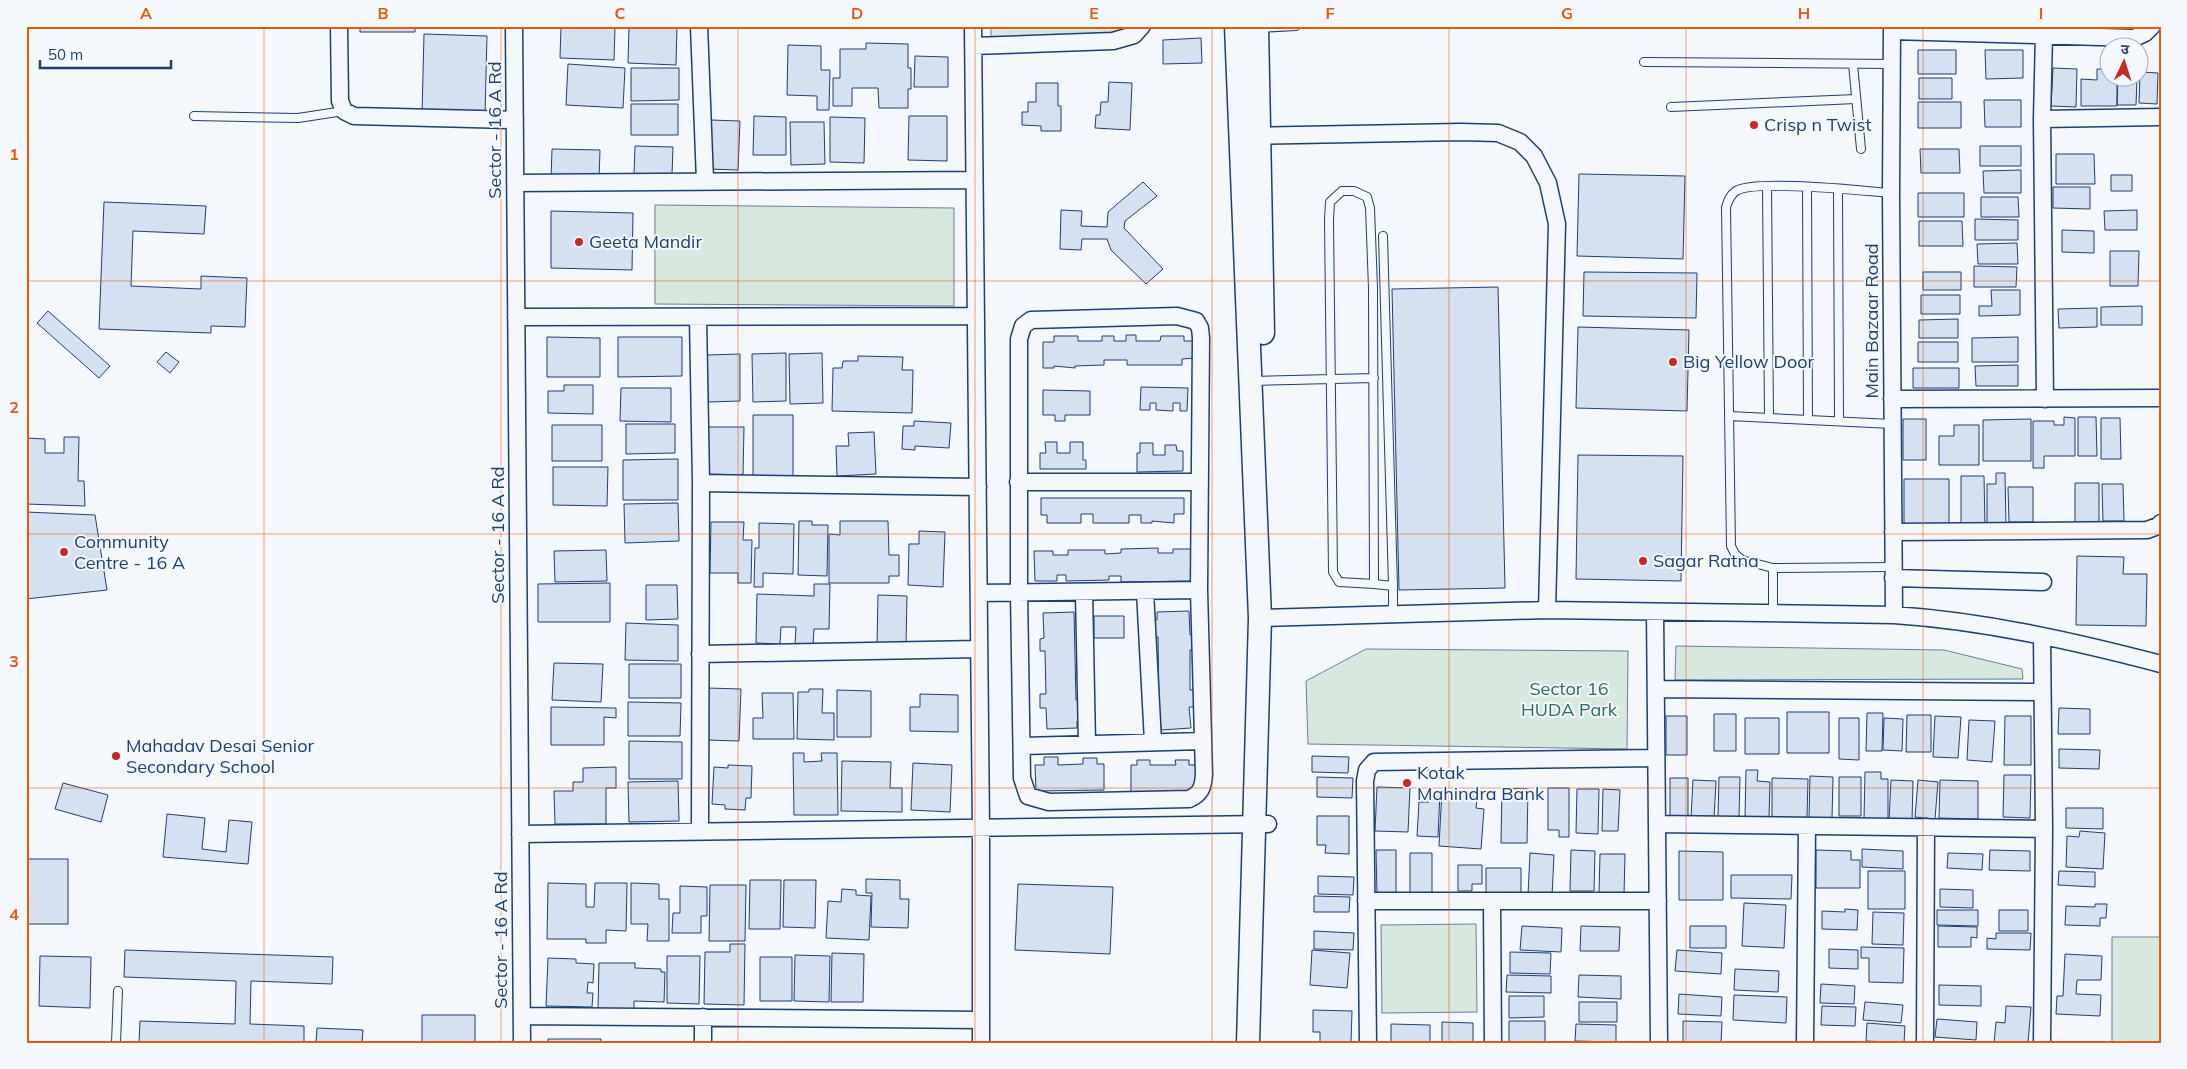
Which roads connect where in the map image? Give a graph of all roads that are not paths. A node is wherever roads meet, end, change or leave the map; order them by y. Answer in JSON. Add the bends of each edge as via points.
{"nodes":[{"id":1,"x":339,"y":26,"type":"edge"},
{"id":2,"x":514,"y":26,"type":"edge"},
{"id":3,"x":699,"y":26,"type":"edge"},
{"id":4,"x":973,"y":26,"type":"edge"},
{"id":5,"x":1142,"y":26,"type":"edge"},
{"id":6,"x":1296,"y":26,"type":"edge"},
{"id":7,"x":2152,"y":26,"type":"edge"},
{"id":8,"x":1247,"y":28,"type":"edge"},
{"id":9,"x":1892,"y":29,"type":"edge"},
{"id":10,"x":2044,"y":34,"type":"junction"},
{"id":11,"x":973,"y":46,"type":"junction"},
{"id":12,"x":1644,"y":62,"type":"dead end"},
{"id":13,"x":1853,"y":64,"type":"junction"},
{"id":14,"x":1891,"y":64,"type":"junction"},
{"id":15,"x":1856,"y":99,"type":"junction"},
{"id":16,"x":1671,"y":107,"type":"dead end"},
{"id":17,"x":344,"y":111,"type":"junction"},
{"id":18,"x":194,"y":116,"type":"dead end"},
{"id":19,"x":2161,"y":117,"type":"edge"},
{"id":20,"x":2042,"y":119,"type":"junction"},
{"id":21,"x":515,"y":120,"type":"junction"},
{"id":22,"x":1250,"y":136,"type":"junction"},
{"id":23,"x":1861,"y":149,"type":"dead end"},
{"id":24,"x":974,"y":180,"type":"junction"},
{"id":25,"x":705,"y":182,"type":"junction"},
{"id":26,"x":515,"y":183,"type":"junction"},
{"id":27,"x":1767,"y":186,"type":"junction"},
{"id":28,"x":1807,"y":187,"type":"junction"},
{"id":29,"x":1838,"y":189,"type":"junction"},
{"id":30,"x":1891,"y":193,"type":"junction"},
{"id":31,"x":1383,"y":236,"type":"dead end"},
{"id":32,"x":976,"y":316,"type":"junction"},
{"id":33,"x":516,"y":317,"type":"junction"},
{"id":34,"x":698,"y":317,"type":"junction"},
{"id":35,"x":1374,"y":378,"type":"junction"},
{"id":36,"x":1331,"y":379,"type":"junction"},
{"id":37,"x":1257,"y":381,"type":"junction"},
{"id":38,"x":2161,"y":398,"type":"edge"},
{"id":39,"x":1892,"y":399,"type":"junction"},
{"id":40,"x":2045,"y":399,"type":"junction"},
{"id":41,"x":1728,"y":416,"type":"junction"},
{"id":42,"x":1769,"y":417,"type":"junction"},
{"id":43,"x":1808,"y":419,"type":"junction"},
{"id":44,"x":1839,"y":421,"type":"junction"},
{"id":45,"x":1892,"y":424,"type":"junction"},
{"id":46,"x":1018,"y":482,"type":"junction"},
{"id":47,"x":1200,"y":482,"type":"junction"},
{"id":48,"x":701,"y":483,"type":"junction"},
{"id":49,"x":978,"y":486,"type":"junction"},
{"id":50,"x":2161,"y":523,"type":"edge"},
{"id":51,"x":1893,"y":532,"type":"junction"},
{"id":52,"x":1773,"y":568,"type":"junction"},
{"id":53,"x":1893,"y":572,"type":"junction"},
{"id":54,"x":2043,"y":582,"type":"dead end"},
{"id":55,"x":1374,"y":584,"type":"junction"},
{"id":56,"x":1393,"y":586,"type":"junction"},
{"id":57,"x":1199,"y":590,"type":"junction"},
{"id":58,"x":1145,"y":591,"type":"junction"},
{"id":59,"x":1084,"y":592,"type":"junction"},
{"id":60,"x":979,"y":593,"type":"junction"},
{"id":61,"x":1019,"y":593,"type":"junction"},
{"id":62,"x":1547,"y":610,"type":"junction"},
{"id":63,"x":1655,"y":612,"type":"junction"},
{"id":64,"x":1393,"y":614,"type":"junction"},
{"id":65,"x":1773,"y":614,"type":"junction"},
{"id":66,"x":1894,"y":615,"type":"junction"},
{"id":67,"x":1267,"y":618,"type":"junction"},
{"id":68,"x":2042,"y":636,"type":"junction"},
{"id":69,"x":979,"y":649,"type":"junction"},
{"id":70,"x":700,"y":654,"type":"junction"},
{"id":71,"x":2161,"y":664,"type":"edge"},
{"id":72,"x":1656,"y":689,"type":"junction"},
{"id":73,"x":2041,"y":692,"type":"junction"},
{"id":74,"x":1203,"y":741,"type":"junction"},
{"id":75,"x":1153,"y":742,"type":"junction"},
{"id":76,"x":1086,"y":744,"type":"junction"},
{"id":77,"x":1023,"y":746,"type":"junction"},
{"id":78,"x":1656,"y":758,"type":"junction"},
{"id":79,"x":1261,"y":824,"type":"junction"},
{"id":80,"x":1657,"y":824,"type":"junction"},
{"id":81,"x":1807,"y":826,"type":"junction"},
{"id":82,"x":981,"y":828,"type":"junction"},
{"id":83,"x":1926,"y":828,"type":"junction"},
{"id":84,"x":2044,"y":829,"type":"junction"},
{"id":85,"x":700,"y":831,"type":"junction"},
{"id":86,"x":520,"y":834,"type":"junction"},
{"id":87,"x":1366,"y":901,"type":"junction"},
{"id":88,"x":1658,"y":901,"type":"junction"},
{"id":89,"x":1492,"y":902,"type":"junction"},
{"id":90,"x":118,"y":991,"type":"dead end"},
{"id":91,"x":522,"y":1016,"type":"junction"},
{"id":92,"x":703,"y":1017,"type":"junction"},
{"id":93,"x":981,"y":1020,"type":"junction"},
{"id":94,"x":116,"y":1043,"type":"edge"},
{"id":95,"x":522,"y":1043,"type":"edge"},
{"id":96,"x":703,"y":1043,"type":"edge"},
{"id":97,"x":981,"y":1043,"type":"edge"},
{"id":98,"x":1248,"y":1043,"type":"edge"},
{"id":99,"x":1260,"y":1043,"type":"edge"},
{"id":100,"x":1368,"y":1043,"type":"edge"},
{"id":101,"x":1493,"y":1043,"type":"edge"},
{"id":102,"x":1659,"y":1043,"type":"edge"},
{"id":103,"x":1805,"y":1043,"type":"edge"},
{"id":104,"x":1925,"y":1043,"type":"edge"},
{"id":105,"x":2042,"y":1043,"type":"edge"}],
"edges":[{"from":1,"to":17,"type":"street","via":[[340,101]]},
{"from":2,"to":21,"type":"street","name":"Sector - 16 A Rd"},
{"from":3,"to":25,"type":"street"},
{"from":4,"to":11,"type":"street"},
{"from":5,"to":11,"type":"street","via":[[1134,35],[1113,41]]},
{"from":6,"to":8,"type":"lane"},
{"from":7,"to":10,"type":"street","via":[[2134,38]]},
{"from":8,"to":22,"type":"street"},
{"from":9,"to":10,"type":"street"},
{"from":9,"to":14,"type":"street","name":"Main Bazaar Road"},
{"from":10,"to":20,"type":"street"},
{"from":11,"to":24,"type":"street"},
{"from":12,"to":13,"type":"lane"},
{"from":13,"to":14,"type":"lane"},
{"from":13,"to":15,"type":"lane"},
{"from":14,"to":30,"type":"street","name":"Main Bazaar Road"},
{"from":15,"to":16,"type":"lane"},
{"from":15,"to":23,"type":"lane"},
{"from":17,"to":18,"type":"lane","via":[[298,118]]},
{"from":17,"to":21,"type":"street","via":[[354,116],[374,118]]},
{"from":19,"to":20,"type":"street"},
{"from":20,"to":40,"type":"street"},
{"from":21,"to":26,"type":"street","name":"Sector - 16 A Rd"},
{"from":22,"to":37,"type":"street"},
{"from":22,"to":62,"type":"street","via":[[1498,133],[1520,142],[1534,156],[1548,183],[1557,224]]},
{"from":24,"to":25,"type":"street"},
{"from":24,"to":32,"type":"street"},
{"from":25,"to":26,"type":"street"},
{"from":26,"to":33,"type":"street","name":"Sector - 16 A Rd"},
{"from":27,"to":28,"type":"lane"},
{"from":27,"to":41,"type":"lane","via":[[1736,191],[1728,199],[1726,207]]},
{"from":27,"to":42,"type":"lane"},
{"from":28,"to":29,"type":"lane"},
{"from":28,"to":43,"type":"lane"},
{"from":29,"to":30,"type":"lane"},
{"from":29,"to":44,"type":"lane"},
{"from":30,"to":39,"type":"street","name":"Main Bazaar Road"},
{"from":31,"to":56,"type":"lane"},
{"from":32,"to":34,"type":"street"},
{"from":32,"to":49,"type":"street"},
{"from":33,"to":34,"type":"street"},
{"from":33,"to":86,"type":"street","name":"Sector - 16 A Rd"},
{"from":34,"to":48,"type":"street"},
{"from":35,"to":36,"type":"lane"},
{"from":35,"to":36,"type":"lane","via":[[1370,208],[1366,197],[1354,191],[1342,191],[1330,202]]},
{"from":35,"to":55,"type":"lane"},
{"from":36,"to":37,"type":"lane"},
{"from":36,"to":55,"type":"lane","via":[[1333,572],[1339,582]]},
{"from":37,"to":67,"type":"street"},
{"from":38,"to":40,"type":"street"},
{"from":39,"to":40,"type":"street"},
{"from":39,"to":45,"type":"street","name":"Main Bazaar Road"},
{"from":41,"to":42,"type":"lane"},
{"from":41,"to":52,"type":"lane","via":[[1731,546],[1742,560]]},
{"from":42,"to":43,"type":"lane"},
{"from":43,"to":44,"type":"lane"},
{"from":44,"to":45,"type":"lane"},
{"from":45,"to":51,"type":"street","name":"Main Bazaar Road"},
{"from":46,"to":47,"type":"street"},
{"from":46,"to":47,"type":"street","via":[[1018,351],[1023,326],[1031,320],[1177,316],[1196,321],[1200,328]]},
{"from":46,"to":61,"type":"street"},
{"from":47,"to":57,"type":"street"},
{"from":48,"to":49,"type":"street"},
{"from":48,"to":70,"type":"street"},
{"from":49,"to":60,"type":"street"},
{"from":50,"to":51,"type":"street","via":[[2147,530]]},
{"from":51,"to":53,"type":"street","name":"Main Bazaar Road"},
{"from":52,"to":53,"type":"lane"},
{"from":52,"to":65,"type":"lane"},
{"from":53,"to":54,"type":"street"},
{"from":53,"to":66,"type":"street","name":"Main Bazaar Road"},
{"from":55,"to":56,"type":"lane"},
{"from":56,"to":64,"type":"lane"},
{"from":57,"to":58,"type":"street"},
{"from":57,"to":74,"type":"street"},
{"from":58,"to":59,"type":"street"},
{"from":58,"to":75,"type":"street"},
{"from":59,"to":61,"type":"street"},
{"from":59,"to":76,"type":"street"},
{"from":60,"to":61,"type":"street"},
{"from":60,"to":69,"type":"street"},
{"from":61,"to":77,"type":"street"},
{"from":62,"to":63,"type":"street"},
{"from":62,"to":64,"type":"street"},
{"from":63,"to":65,"type":"street"},
{"from":63,"to":72,"type":"street"},
{"from":64,"to":67,"type":"street"},
{"from":65,"to":66,"type":"street"},
{"from":66,"to":68,"type":"street","via":[[1947,619]]},
{"from":67,"to":79,"type":"street"},
{"from":68,"to":71,"type":"street"},
{"from":68,"to":73,"type":"street"},
{"from":69,"to":70,"type":"street"},
{"from":69,"to":82,"type":"street"},
{"from":70,"to":85,"type":"street"},
{"from":72,"to":73,"type":"street"},
{"from":72,"to":78,"type":"street"},
{"from":73,"to":84,"type":"street"},
{"from":74,"to":75,"type":"street"},
{"from":74,"to":77,"type":"street","via":[[1203,786],[1198,795],[1189,799],[1037,800],[1028,796],[1024,789]]},
{"from":75,"to":76,"type":"street"},
{"from":76,"to":77,"type":"street"},
{"from":78,"to":80,"type":"street"},
{"from":78,"to":87,"type":"street","via":[[1374,762],[1367,770],[1365,781]]},
{"from":79,"to":82,"type":"street"},
{"from":79,"to":98,"type":"street"},
{"from":79,"to":99,"type":"street"},
{"from":80,"to":81,"type":"street"},
{"from":80,"to":88,"type":"street"},
{"from":81,"to":83,"type":"street"},
{"from":81,"to":103,"type":"street"},
{"from":82,"to":85,"type":"street"},
{"from":82,"to":93,"type":"street"},
{"from":83,"to":84,"type":"street"},
{"from":83,"to":104,"type":"street"},
{"from":84,"to":105,"type":"street"},
{"from":85,"to":86,"type":"street"},
{"from":86,"to":91,"type":"street","name":"Sector - 16 A Rd"},
{"from":87,"to":89,"type":"street"},
{"from":87,"to":100,"type":"street"},
{"from":88,"to":89,"type":"street"},
{"from":88,"to":102,"type":"street"},
{"from":89,"to":101,"type":"street"},
{"from":90,"to":94,"type":"lane"},
{"from":91,"to":92,"type":"street"},
{"from":91,"to":95,"type":"street","name":"Sector - 16 A Rd"},
{"from":92,"to":93,"type":"street"},
{"from":92,"to":96,"type":"street"},
{"from":93,"to":97,"type":"street"}]}
